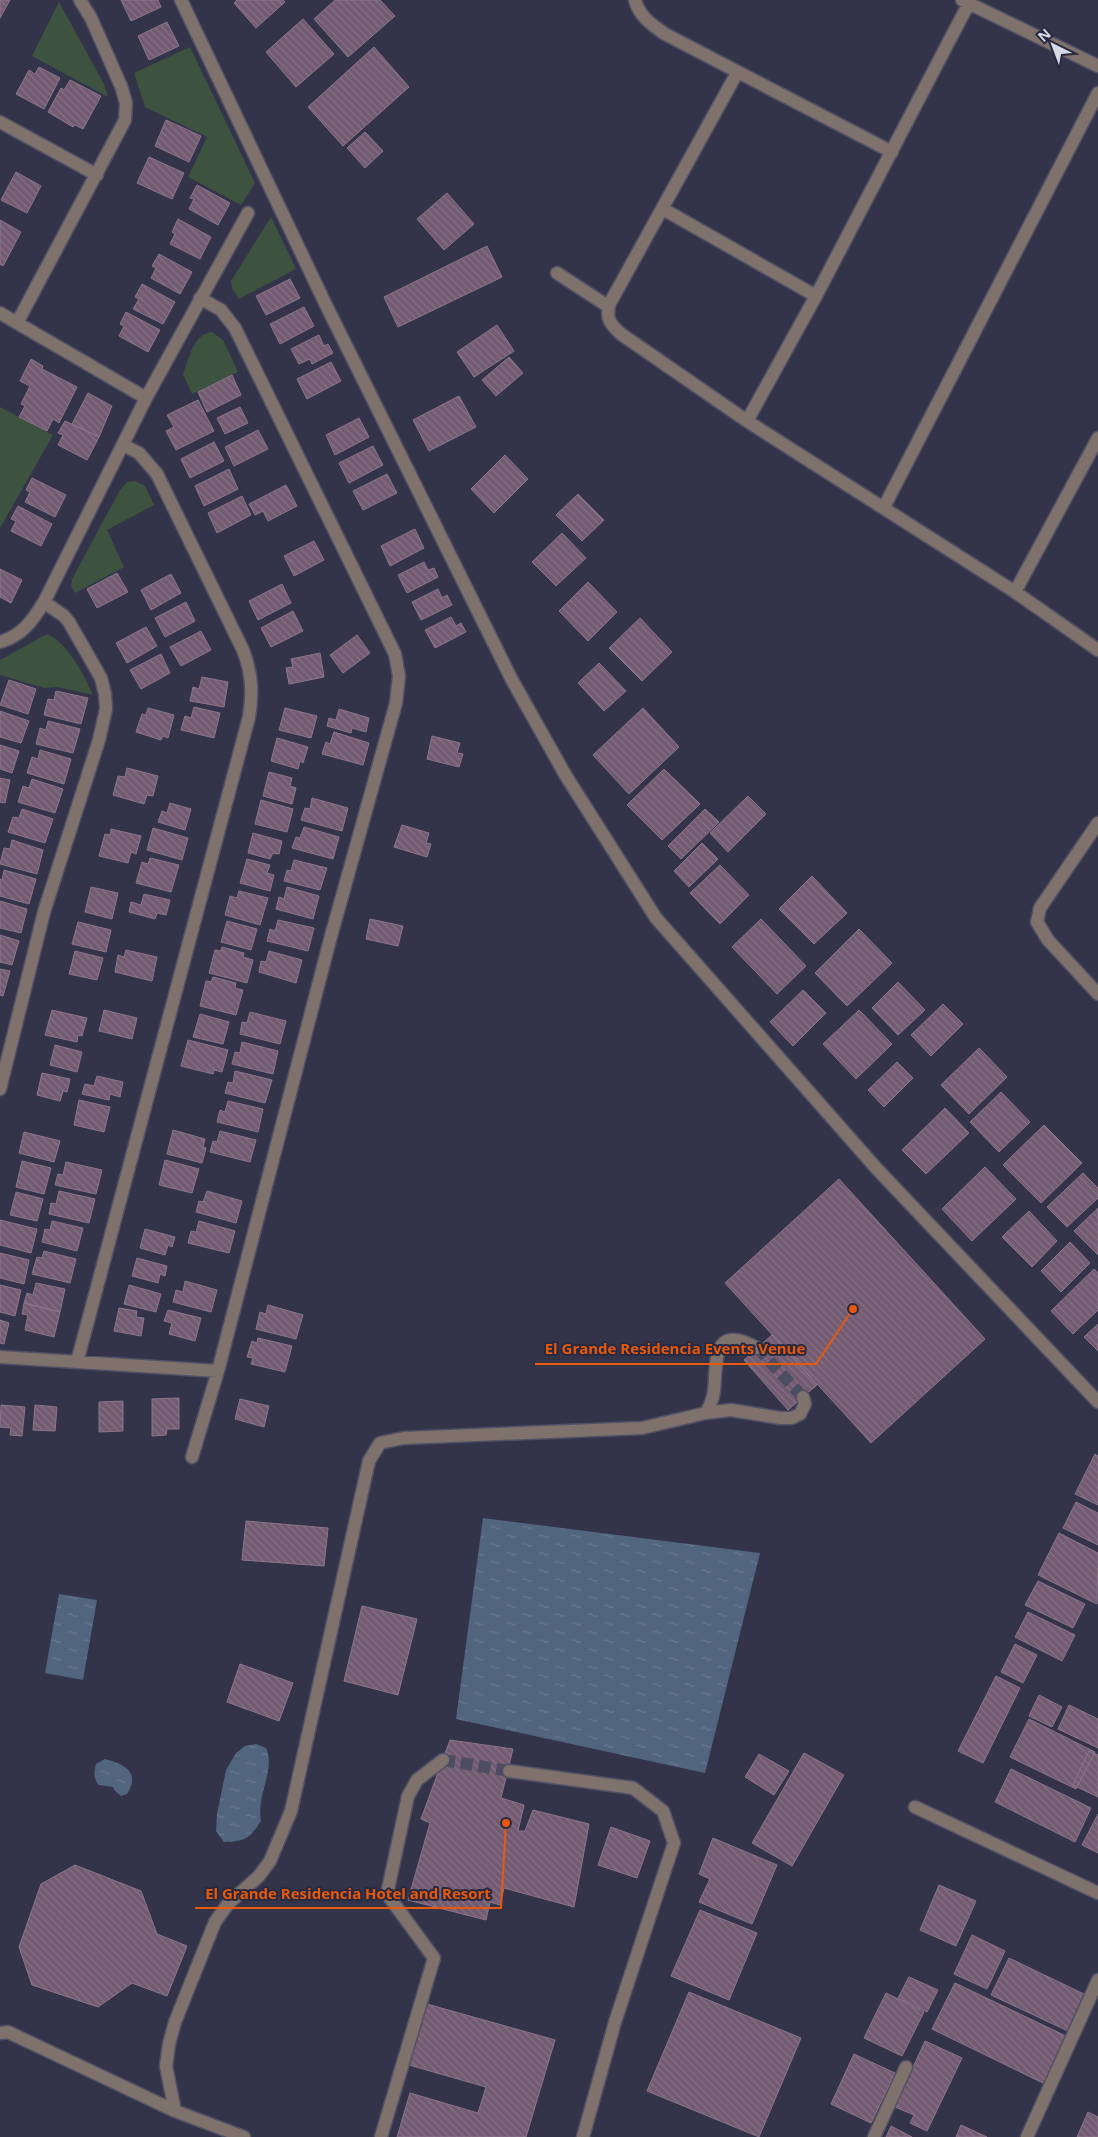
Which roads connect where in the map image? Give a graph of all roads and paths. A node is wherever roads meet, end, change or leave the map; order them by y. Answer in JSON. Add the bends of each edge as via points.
{"nodes":[{"id":1,"x":80,"y":0,"type":"edge"},
{"id":2,"x":181,"y":0,"type":"edge"},
{"id":3,"x":635,"y":0,"type":"edge"},
{"id":4,"x":965,"y":2,"type":"edge"},
{"id":5,"x":1098,"y":66,"type":"edge"},
{"id":6,"x":737,"y":73,"type":"junction"},
{"id":7,"x":1098,"y":93,"type":"edge"},
{"id":8,"x":0,"y":122,"type":"edge"},
{"id":9,"x":892,"y":152,"type":"junction"},
{"id":10,"x":97,"y":175,"type":"junction"},
{"id":11,"x":663,"y":208,"type":"junction"},
{"id":12,"x":248,"y":213,"type":"dead end"},
{"id":13,"x":557,"y":273,"type":"dead end"},
{"id":14,"x":816,"y":296,"type":"junction"},
{"id":15,"x":200,"y":298,"type":"junction"},
{"id":16,"x":609,"y":307,"type":"junction"},
{"id":17,"x":0,"y":313,"type":"edge"},
{"id":18,"x":17,"y":323,"type":"junction"},
{"id":19,"x":146,"y":398,"type":"junction"},
{"id":20,"x":747,"y":421,"type":"junction"},
{"id":21,"x":1098,"y":438,"type":"edge"},
{"id":22,"x":123,"y":445,"type":"junction"},
{"id":23,"x":884,"y":507,"type":"junction"},
{"id":24,"x":1015,"y":592,"type":"junction"},
{"id":25,"x":44,"y":602,"type":"junction"},
{"id":26,"x":0,"y":642,"type":"edge"},
{"id":27,"x":1098,"y":650,"type":"edge"},
{"id":28,"x":1098,"y":823,"type":"edge"},
{"id":29,"x":1098,"y":994,"type":"edge"},
{"id":30,"x":0,"y":1089,"type":"edge"},
{"id":31,"x":758,"y":1348,"type":"tunnel mouth"},
{"id":32,"x":0,"y":1358,"type":"edge"},
{"id":33,"x":77,"y":1362,"type":"junction"},
{"id":34,"x":218,"y":1371,"type":"junction"},
{"id":35,"x":803,"y":1397,"type":"dead end"},
{"id":36,"x":1098,"y":1402,"type":"edge"},
{"id":37,"x":706,"y":1413,"type":"junction"},
{"id":38,"x":192,"y":1458,"type":"dead end"},
{"id":39,"x":442,"y":1760,"type":"dead end"},
{"id":40,"x":509,"y":1771,"type":"tunnel mouth"},
{"id":41,"x":915,"y":1807,"type":"dead end"},
{"id":42,"x":1098,"y":1893,"type":"edge"},
{"id":43,"x":1098,"y":1980,"type":"edge"},
{"id":44,"x":0,"y":2033,"type":"edge"},
{"id":45,"x":906,"y":2068,"type":"dead end"},
{"id":46,"x":175,"y":2111,"type":"junction"},
{"id":47,"x":244,"y":2137,"type":"edge"},
{"id":48,"x":381,"y":2137,"type":"edge"},
{"id":49,"x":583,"y":2137,"type":"edge"},
{"id":50,"x":874,"y":2137,"type":"edge"},
{"id":51,"x":1027,"y":2137,"type":"edge"}],
"edges":[{"from":1,"to":10,"type":"street","via":[[91,18],[126,103],[122,128]]},
{"from":2,"to":36,"type":"street","via":[[325,303],[512,680],[566,776],[656,918],[877,1169]]},
{"from":3,"to":6,"type":"street","via":[[648,22]]},
{"from":4,"to":5,"type":"street"},
{"from":4,"to":9,"type":"street"},
{"from":6,"to":9,"type":"street"},
{"from":6,"to":11,"type":"street"},
{"from":7,"to":23,"type":"street"},
{"from":8,"to":10,"type":"street"},
{"from":9,"to":14,"type":"street"},
{"from":10,"to":18,"type":"street"},
{"from":11,"to":14,"type":"street"},
{"from":11,"to":16,"type":"street"},
{"from":12,"to":15,"type":"street"},
{"from":13,"to":16,"type":"street"},
{"from":14,"to":20,"type":"street"},
{"from":15,"to":19,"type":"street"},
{"from":15,"to":34,"type":"street","via":[[221,310],[235,328],[395,654],[399,676],[396,703]]},
{"from":16,"to":20,"type":"street","via":[[608,318],[621,334]]},
{"from":17,"to":18,"type":"street"},
{"from":18,"to":19,"type":"street"},
{"from":19,"to":22,"type":"street"},
{"from":20,"to":23,"type":"street"},
{"from":21,"to":24,"type":"street"},
{"from":22,"to":25,"type":"street"},
{"from":22,"to":33,"type":"street","via":[[142,456],[157,474],[243,650],[251,675],[252,700]]},
{"from":23,"to":24,"type":"street"},
{"from":24,"to":27,"type":"street"},
{"from":25,"to":26,"type":"street","via":[[26,628]]},
{"from":25,"to":30,"type":"street","via":[[64,616],[95,667],[103,685],[106,708],[99,740],[44,912]]},
{"from":28,"to":29,"type":"street","via":[[1040,908],[1037,922],[1048,940]]},
{"from":31,"to":37,"type":"street","via":[[734,1339],[723,1343],[716,1354],[714,1393]]},
{"from":32,"to":33,"type":"street"},
{"from":33,"to":34,"type":"street"},
{"from":34,"to":38,"type":"street"},
{"from":35,"to":37,"type":"street","via":[[805,1404],[800,1414],[792,1418],[731,1410]]},
{"from":37,"to":46,"type":"street","via":[[642,1428],[404,1438],[380,1443],[370,1461],[291,1810],[270,1861],[215,1922],[175,2022],[166,2066]]},
{"from":39,"to":48,"type":"street","via":[[417,1780],[408,1796],[387,1894],[434,1958]]},
{"from":40,"to":49,"type":"street","via":[[634,1788],[663,1811],[674,1843],[615,2022]]},
{"from":41,"to":42,"type":"street"},
{"from":43,"to":51,"type":"street"},
{"from":44,"to":46,"type":"street","via":[[8,2032]]},
{"from":45,"to":50,"type":"street"},
{"from":46,"to":47,"type":"street"}]}
